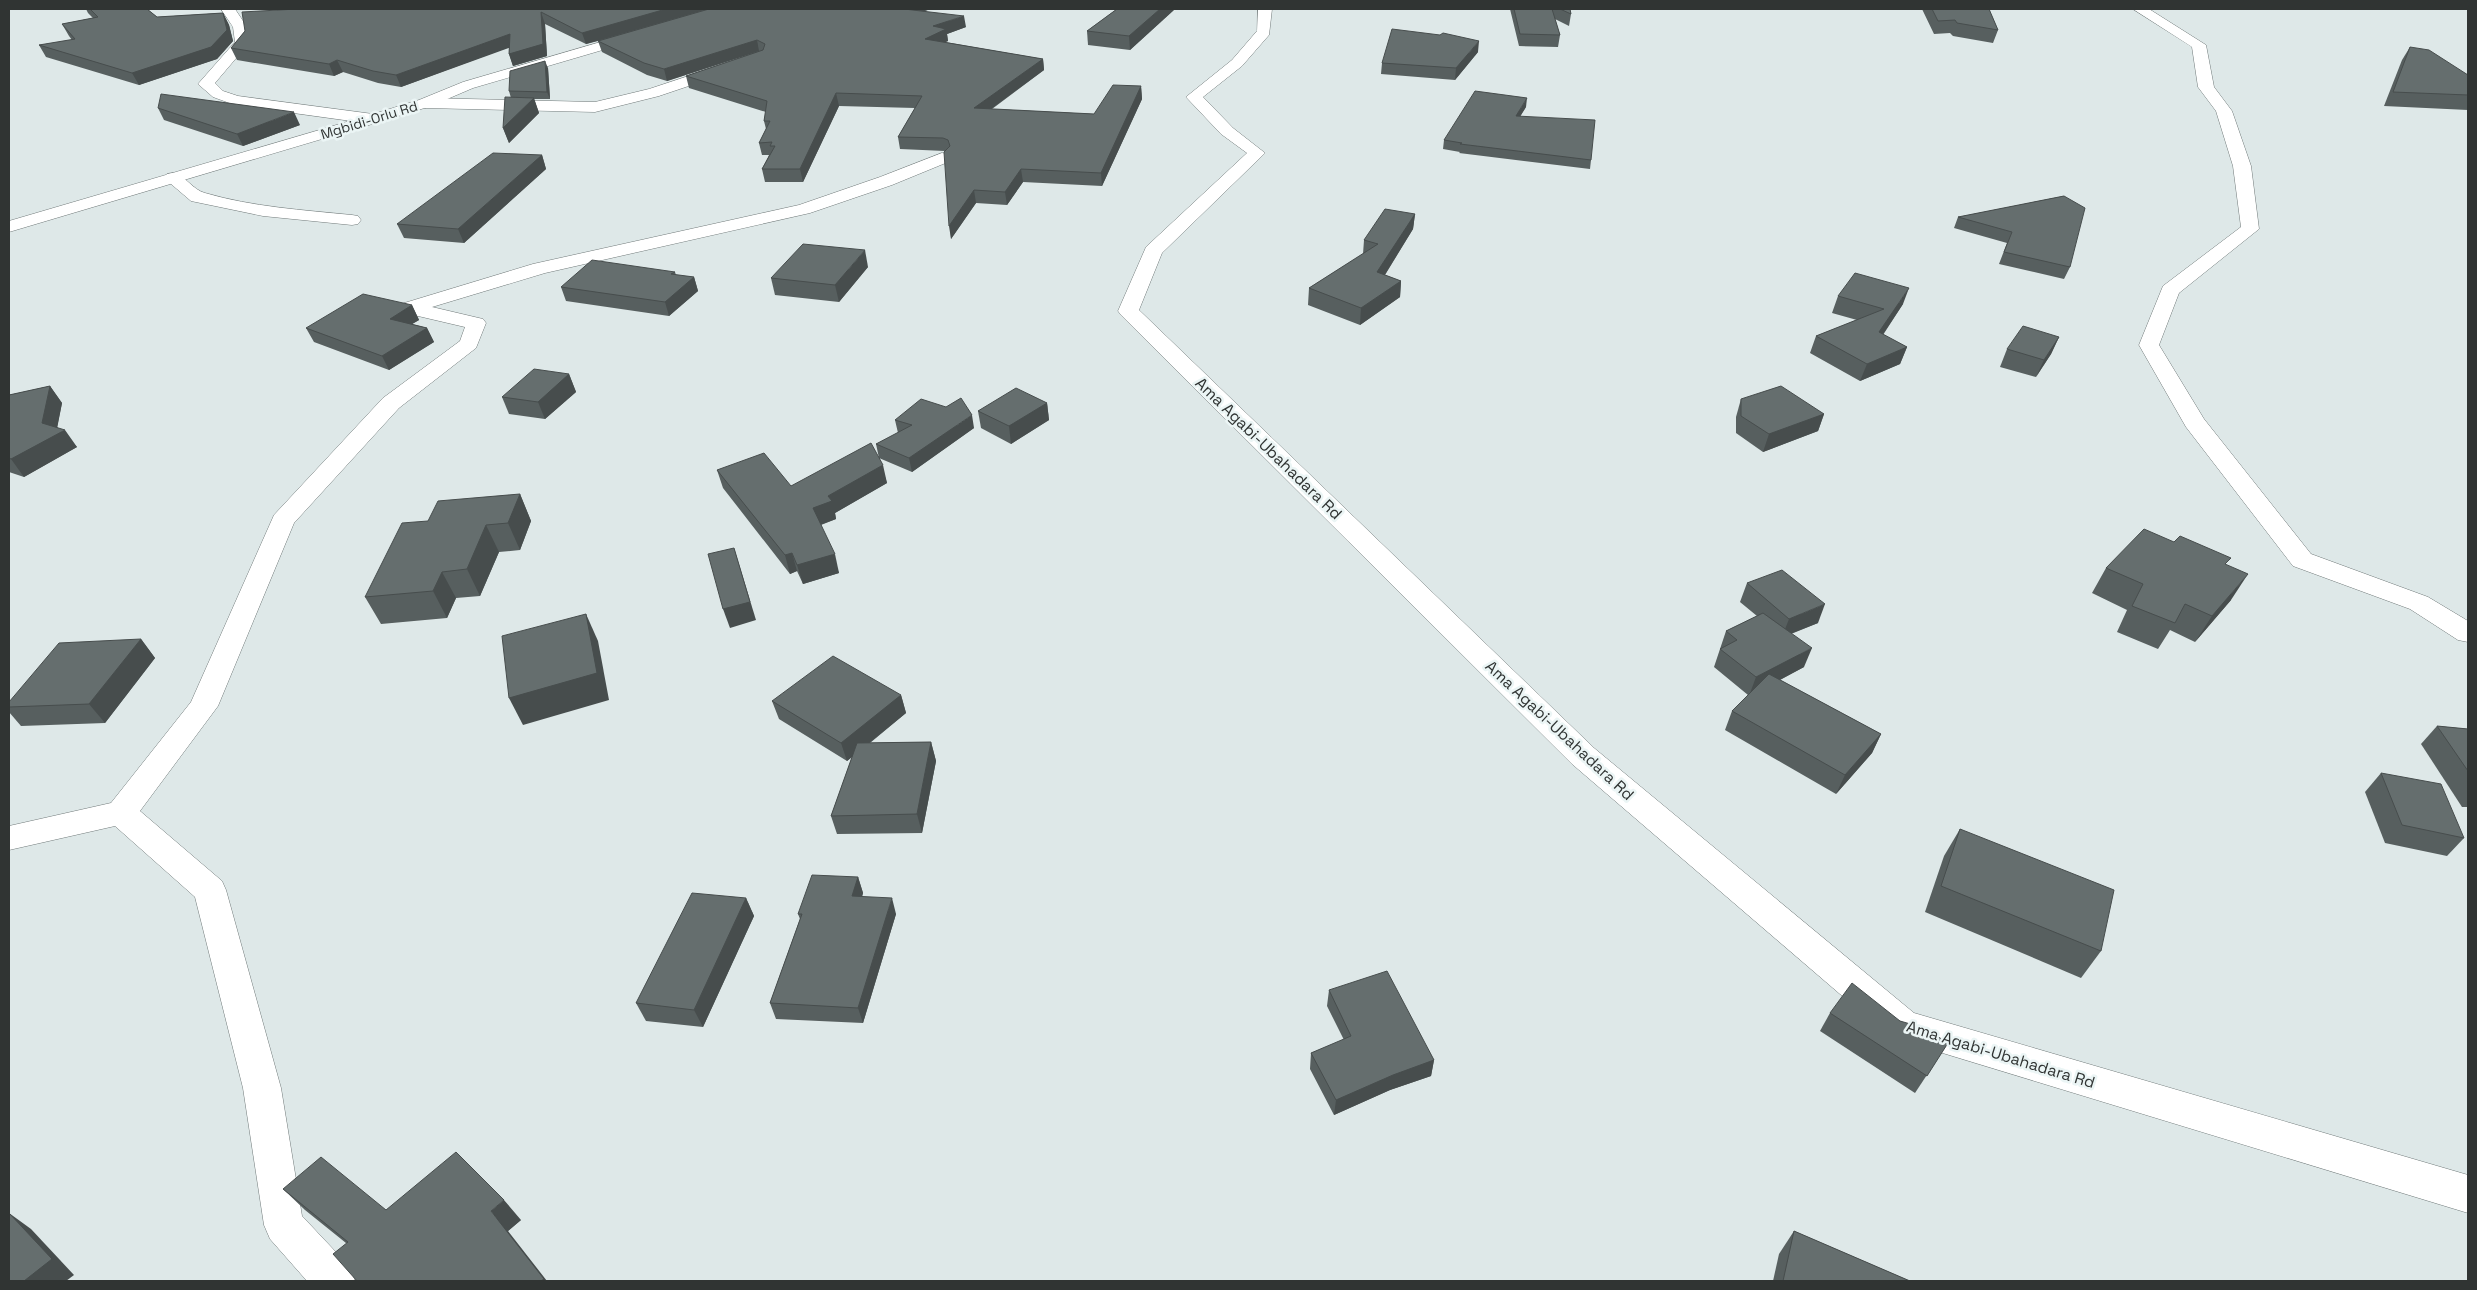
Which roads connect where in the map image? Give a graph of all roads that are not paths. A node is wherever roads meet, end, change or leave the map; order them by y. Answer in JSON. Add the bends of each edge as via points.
{"nodes":[{"id":1,"x":228,"y":9,"type":"edge"},
{"id":2,"x":1265,"y":9,"type":"edge"},
{"id":3,"x":2140,"y":9,"type":"edge"},
{"id":4,"x":653,"y":31,"type":"edge"},
{"id":5,"x":732,"y":66,"type":"edge"},
{"id":6,"x":424,"y":103,"type":"junction"},
{"id":7,"x":373,"y":119,"type":"junction"},
{"id":8,"x":942,"y":158,"type":"edge"},
{"id":9,"x":173,"y":178,"type":"junction"},
{"id":10,"x":352,"y":220,"type":"dead end"},
{"id":11,"x":9,"y":227,"type":"edge"},
{"id":12,"x":2468,"y":633,"type":"edge"},
{"id":13,"x":121,"y":813,"type":"junction"},
{"id":14,"x":9,"y":838,"type":"edge"},
{"id":15,"x":2468,"y":1194,"type":"edge"},
{"id":16,"x":334,"y":1281,"type":"edge"}],
"edges":[{"from":1,"to":7,"type":"street","via":[[240,26],[242,43],[206,84],[218,94],[235,100]]},
{"from":2,"to":15,"type":"street","name":"Ama Agabi-Ubahadara Rd","via":[[1264,32],[1237,63],[1194,97],[1227,131],[1257,153],[1153,251],[1128,311],[1135,318],[1583,756],[1903,1026]]},
{"from":3,"to":12,"type":"street","via":[[2199,46],[2206,87],[2224,111],[2242,166],[2250,229],[2170,290],[2149,345],[2194,422],[2302,560],[2419,603]]},
{"from":4,"to":6,"type":"street","name":"Mgbidi-Orlu Rd","via":[[468,85]]},
{"from":5,"to":6,"type":"street","via":[[654,93],[595,107]]},
{"from":6,"to":7,"type":"street","name":"Mgbidi-Orlu Rd"},
{"from":7,"to":9,"type":"street","name":"Mgbidi-Orlu Rd"},
{"from":8,"to":13,"type":"street","via":[[886,182],[804,209],[540,268],[408,308],[476,323],[469,344],[391,403],[283,520],[204,706]]},
{"from":9,"to":10,"type":"street","via":[[196,197],[263,210]]},
{"from":9,"to":11,"type":"street","name":"Mgbidi-Orlu Rd"},
{"from":13,"to":14,"type":"street"},
{"from":13,"to":16,"type":"street","via":[[210,890],[262,1088],[284,1226]]}]}
